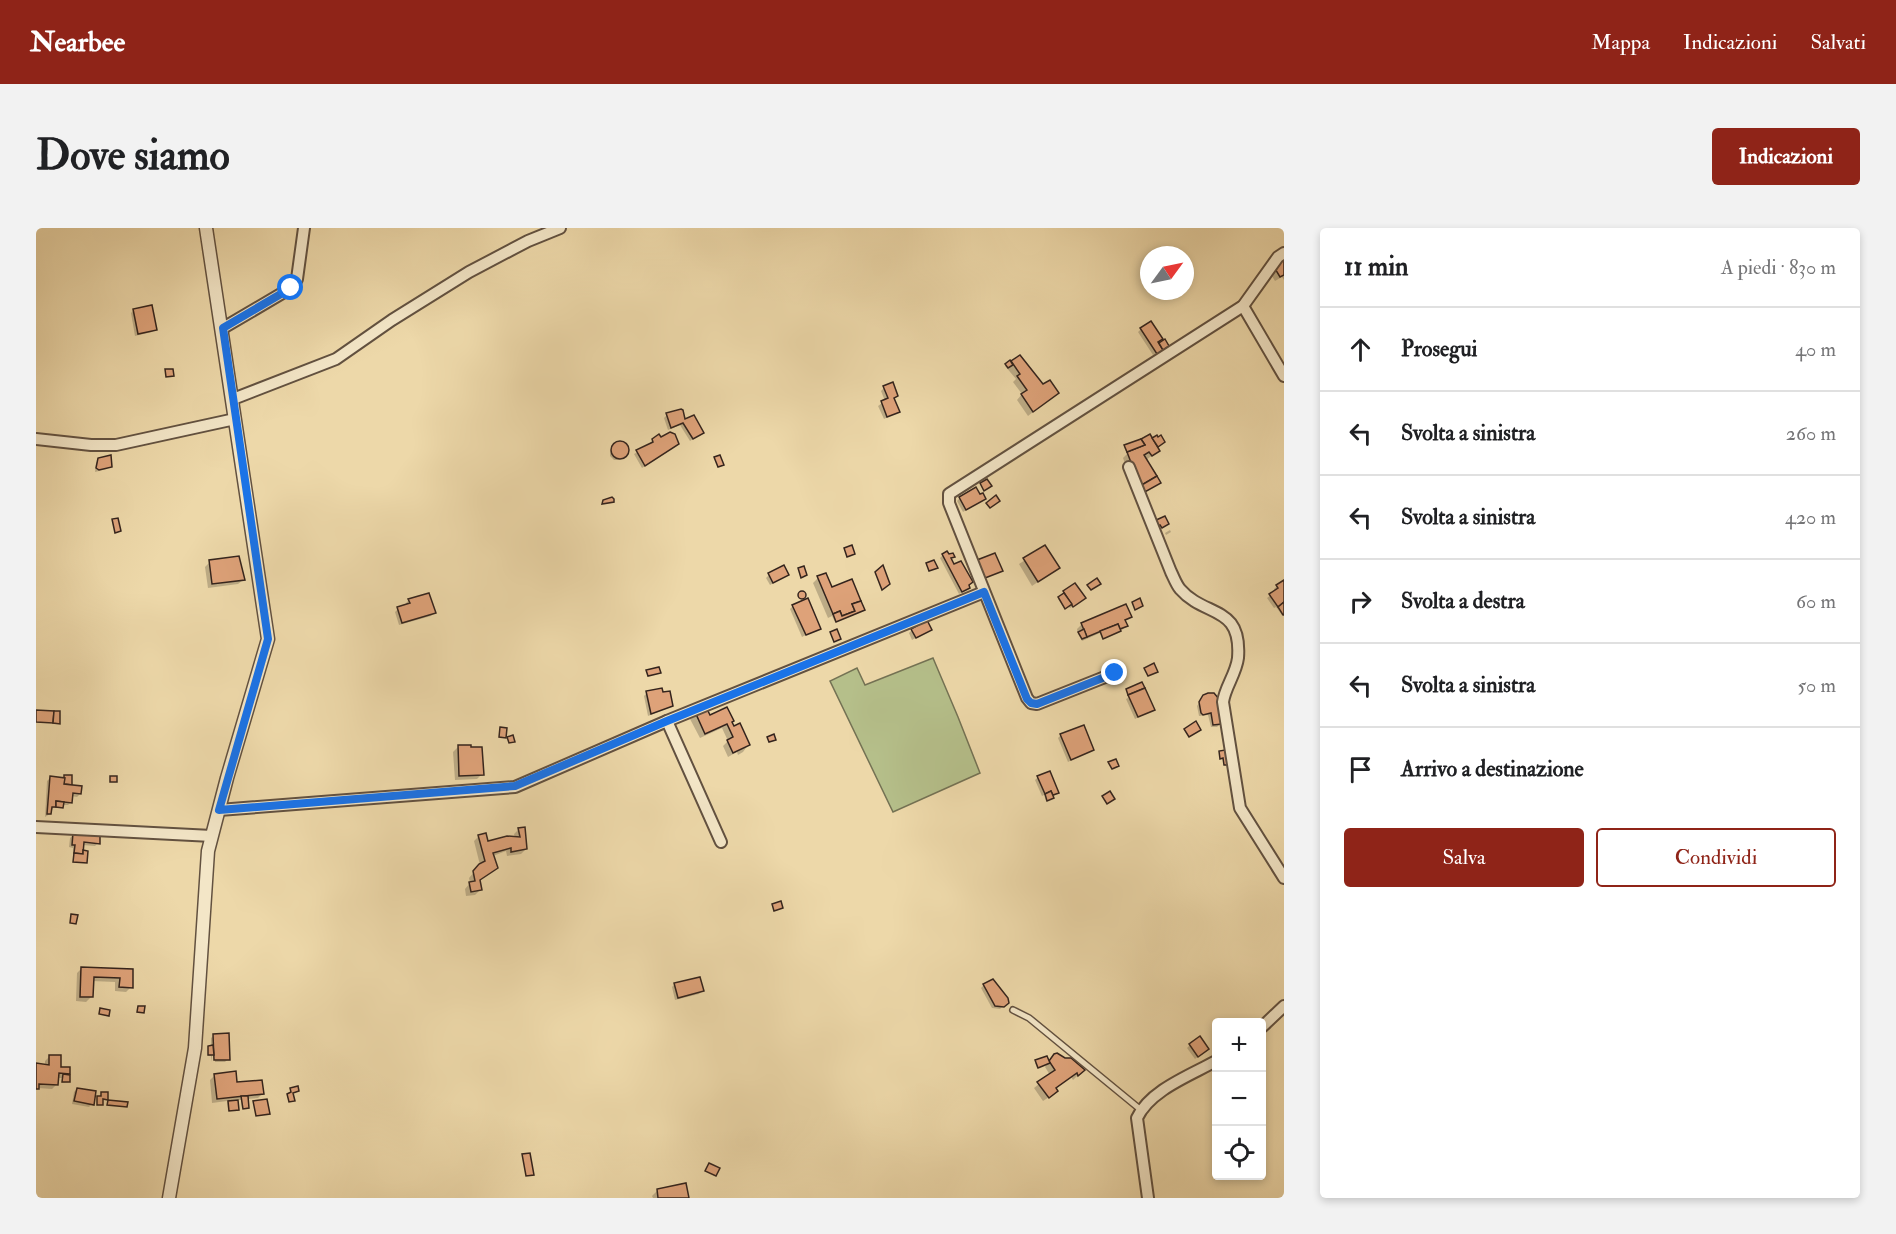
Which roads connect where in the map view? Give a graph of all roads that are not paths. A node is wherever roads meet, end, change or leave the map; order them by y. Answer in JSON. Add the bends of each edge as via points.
{"nodes":[{"id":1,"x":206,"y":228,"type":"edge"},
{"id":2,"x":304,"y":228,"type":"edge"},
{"id":3,"x":560,"y":228,"type":"edge"},
{"id":4,"x":1284,"y":253,"type":"edge"},
{"id":5,"x":1243,"y":306,"type":"junction"},
{"id":6,"x":223,"y":328,"type":"junction"},
{"id":7,"x":1284,"y":376,"type":"edge"},
{"id":8,"x":233,"y":399,"type":"junction"},
{"id":9,"x":235,"y":419,"type":"junction"},
{"id":10,"x":36,"y":439,"type":"edge"},
{"id":11,"x":1129,"y":467,"type":"dead end"},
{"id":12,"x":984,"y":592,"type":"junction"},
{"id":13,"x":1115,"y":673,"type":"dead end"},
{"id":14,"x":667,"y":721,"type":"junction"},
{"id":15,"x":219,"y":810,"type":"junction"},
{"id":16,"x":36,"y":827,"type":"edge"},
{"id":17,"x":212,"y":836,"type":"junction"},
{"id":18,"x":721,"y":842,"type":"dead end"},
{"id":19,"x":1284,"y":878,"type":"edge"},
{"id":20,"x":1284,"y":1006,"type":"edge"},
{"id":21,"x":1013,"y":1010,"type":"dead end"},
{"id":22,"x":1266,"y":1023,"type":"edge"},
{"id":23,"x":1212,"y":1063,"type":"edge"},
{"id":24,"x":1141,"y":1110,"type":"junction"},
{"id":25,"x":169,"y":1198,"type":"edge"},
{"id":26,"x":1148,"y":1198,"type":"edge"}],
"edges":[{"from":1,"to":6,"type":"street"},
{"from":2,"to":6,"type":"street","via":[[297,279],[291,288]]},
{"from":3,"to":8,"type":"street","via":[[469,272],[336,359]]},
{"from":4,"to":5,"type":"street"},
{"from":5,"to":7,"type":"street"},
{"from":5,"to":12,"type":"street","via":[[949,494],[949,503]]},
{"from":6,"to":8,"type":"street"},
{"from":8,"to":9,"type":"street"},
{"from":9,"to":10,"type":"street","via":[[116,445]]},
{"from":9,"to":15,"type":"street","via":[[268,639]]},
{"from":11,"to":19,"type":"street","via":[[1180,588],[1227,619],[1236,632],[1238,661],[1223,702],[1240,808]]},
{"from":12,"to":13,"type":"street","via":[[1031,703]]},
{"from":12,"to":14,"type":"street"},
{"from":14,"to":15,"type":"street","via":[[515,786]]},
{"from":14,"to":18,"type":"street"},
{"from":15,"to":17,"type":"street"},
{"from":16,"to":17,"type":"street"},
{"from":17,"to":25,"type":"street","via":[[195,1048]]},
{"from":20,"to":22,"type":"street"},
{"from":21,"to":24,"type":"lane","via":[[1029,1018]]},
{"from":23,"to":24,"type":"street","via":[[1152,1097]]},
{"from":24,"to":26,"type":"street","via":[[1137,1118]]}]}
